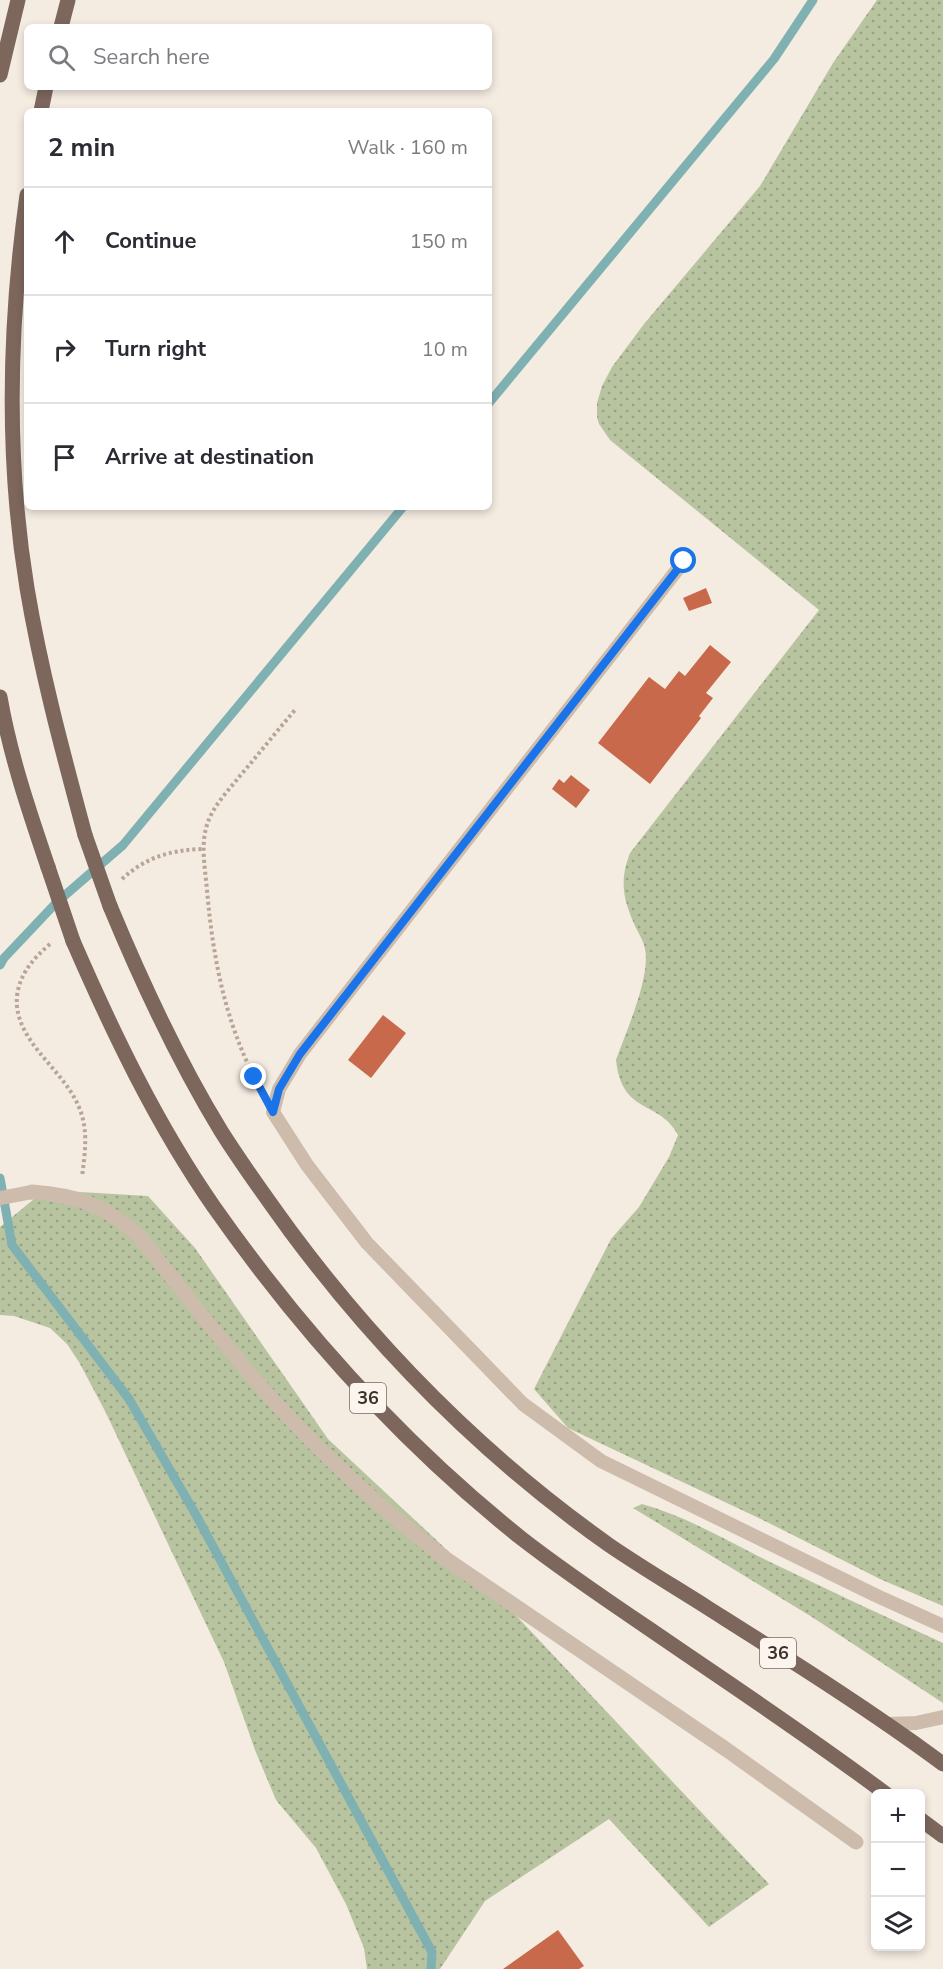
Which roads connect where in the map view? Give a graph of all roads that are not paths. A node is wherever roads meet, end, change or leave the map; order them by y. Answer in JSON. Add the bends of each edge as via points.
{"nodes":[{"id":1,"x":18,"y":0,"type":"edge"},
{"id":2,"x":68,"y":0,"type":"edge"},
{"id":3,"x":62,"y":24,"type":"edge"},
{"id":4,"x":0,"y":75,"type":"edge"},
{"id":5,"x":45,"y":90,"type":"edge"},
{"id":6,"x":42,"y":108,"type":"edge"},
{"id":7,"x":24,"y":226,"type":"edge"},
{"id":8,"x":684,"y":561,"type":"dead end"},
{"id":9,"x":0,"y":697,"type":"edge"},
{"id":10,"x":2,"y":720,"type":"edge"},
{"id":11,"x":32,"y":1192,"type":"joint"},
{"id":12,"x":0,"y":1197,"type":"edge"},
{"id":13,"x":943,"y":1626,"type":"edge"},
{"id":14,"x":943,"y":1717,"type":"edge"},
{"id":15,"x":889,"y":1724,"type":"junction"},
{"id":16,"x":943,"y":1764,"type":"edge"},
{"id":17,"x":879,"y":1789,"type":"edge"},
{"id":18,"x":925,"y":1822,"type":"edge"},
{"id":19,"x":943,"y":1836,"type":"edge"},
{"id":20,"x":856,"y":1842,"type":"dead end"}],
"edges":[{"from":1,"to":4,"type":"main road"},
{"from":2,"to":3,"type":"main road"},
{"from":5,"to":6,"type":"main road"},
{"from":7,"to":15,"type":"main road","number":"36","bridge":true,"via":[[16,307],[14,452],[27,587],[48,699],[85,835],[110,906],[192,1081],[252,1180],[325,1277],[398,1361],[492,1453],[611,1546]]},
{"from":8,"to":13,"type":"lane","via":[[300,1054],[279,1089],[273,1112],[307,1166],[367,1243],[523,1404],[601,1461]]},
{"from":9,"to":10,"type":"main road","number":"36"},
{"from":10,"to":17,"type":"main road","number":"36","bridge":true,"via":[[73,941],[120,1044],[214,1206],[288,1306],[363,1394],[404,1435],[521,1538]]},
{"from":11,"to":12,"type":"lane"},
{"from":11,"to":20,"type":"street","via":[[79,1199],[122,1220],[271,1398],[319,1449],[402,1524],[446,1559],[728,1750]]},
{"from":14,"to":15,"type":"lane"},
{"from":15,"to":16,"type":"main road","number":"36"},
{"from":18,"to":19,"type":"main road"}]}
